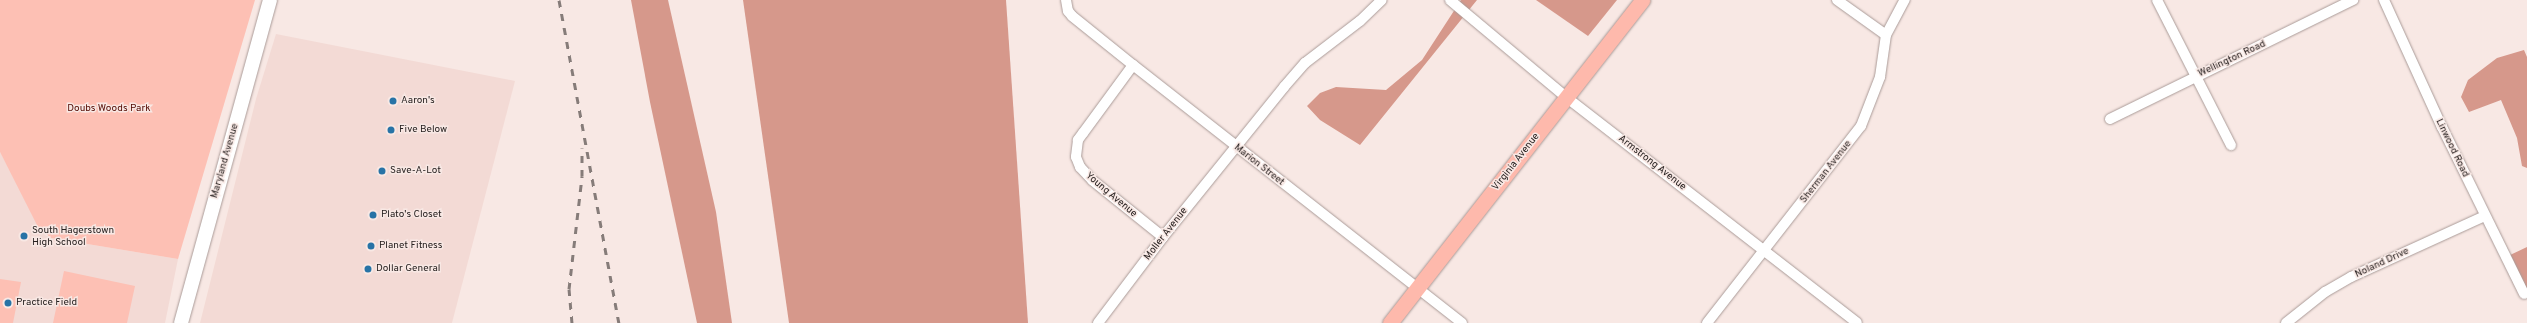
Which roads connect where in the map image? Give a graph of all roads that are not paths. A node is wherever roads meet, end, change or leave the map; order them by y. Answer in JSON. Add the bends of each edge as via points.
{"nodes":[{"id":1,"x":270,"y":0,"type":"edge"},
{"id":2,"x":1066,"y":0,"type":"edge"},
{"id":3,"x":1382,"y":0,"type":"edge"},
{"id":4,"x":1450,"y":0,"type":"edge"},
{"id":5,"x":1642,"y":0,"type":"edge"},
{"id":6,"x":1837,"y":0,"type":"edge"},
{"id":7,"x":1905,"y":0,"type":"edge"},
{"id":8,"x":2157,"y":0,"type":"edge"},
{"id":9,"x":2353,"y":0,"type":"edge"},
{"id":10,"x":2384,"y":0,"type":"edge"},
{"id":11,"x":1886,"y":35,"type":"junction"},
{"id":12,"x":1133,"y":65,"type":"junction"},
{"id":13,"x":2196,"y":76,"type":"junction"},
{"id":14,"x":1566,"y":97,"type":"junction"},
{"id":15,"x":2110,"y":119,"type":"dead end"},
{"id":16,"x":2231,"y":145,"type":"dead end"},
{"id":17,"x":1236,"y":146,"type":"junction"},
{"id":18,"x":2485,"y":216,"type":"junction"},
{"id":19,"x":1163,"y":237,"type":"junction"},
{"id":20,"x":1765,"y":250,"type":"junction"},
{"id":21,"x":1417,"y":288,"type":"junction"},
{"id":22,"x":2524,"y":294,"type":"dead end"},
{"id":23,"x":181,"y":323,"type":"edge"},
{"id":24,"x":1098,"y":323,"type":"edge"},
{"id":25,"x":1390,"y":323,"type":"edge"},
{"id":26,"x":1462,"y":323,"type":"edge"},
{"id":27,"x":1707,"y":323,"type":"edge"},
{"id":28,"x":1857,"y":323,"type":"edge"},
{"id":29,"x":2286,"y":323,"type":"edge"}],
"edges":[{"from":1,"to":23,"type":"main road","name":"Maryland Avenue"},
{"from":2,"to":12,"type":"street","name":"Marion Street","via":[[1072,16]]},
{"from":3,"to":17,"type":"street","name":"Moller Avenue","via":[[1360,21],[1305,63]]},
{"from":4,"to":14,"type":"street","name":"Armstrong Avenue"},
{"from":5,"to":14,"type":"main road","name":"Virginia Avenue"},
{"from":6,"to":11,"type":"street"},
{"from":7,"to":11,"type":"street","name":"Sherman Avenue"},
{"from":8,"to":13,"type":"street"},
{"from":9,"to":13,"type":"street","name":"Wellington Road"},
{"from":10,"to":18,"type":"street","name":"Linwood Road"},
{"from":11,"to":20,"type":"street","name":"Sherman Avenue","via":[[1880,76],[1861,126]]},
{"from":12,"to":17,"type":"street","name":"Marion Street"},
{"from":12,"to":19,"type":"street","name":"Young Avenue","via":[[1078,140],[1076,157],[1080,167],[1092,180]]},
{"from":13,"to":15,"type":"street","name":"Wellington Road"},
{"from":13,"to":16,"type":"street"},
{"from":14,"to":20,"type":"street","name":"Armstrong Avenue"},
{"from":14,"to":21,"type":"main road","name":"Virginia Avenue"},
{"from":17,"to":19,"type":"street","name":"Moller Avenue"},
{"from":17,"to":21,"type":"street","name":"Marion Street"},
{"from":18,"to":22,"type":"street","name":"Linwood Road"},
{"from":18,"to":29,"type":"street","name":"Noland Drive","via":[[2351,278],[2326,292]]},
{"from":19,"to":24,"type":"street","name":"Moller Avenue"},
{"from":20,"to":27,"type":"street","name":"Sherman Avenue"},
{"from":20,"to":28,"type":"street","name":"Armstrong Avenue"},
{"from":21,"to":25,"type":"main road","name":"Virginia Avenue"},
{"from":21,"to":26,"type":"street","name":"Marion Street"}]}
